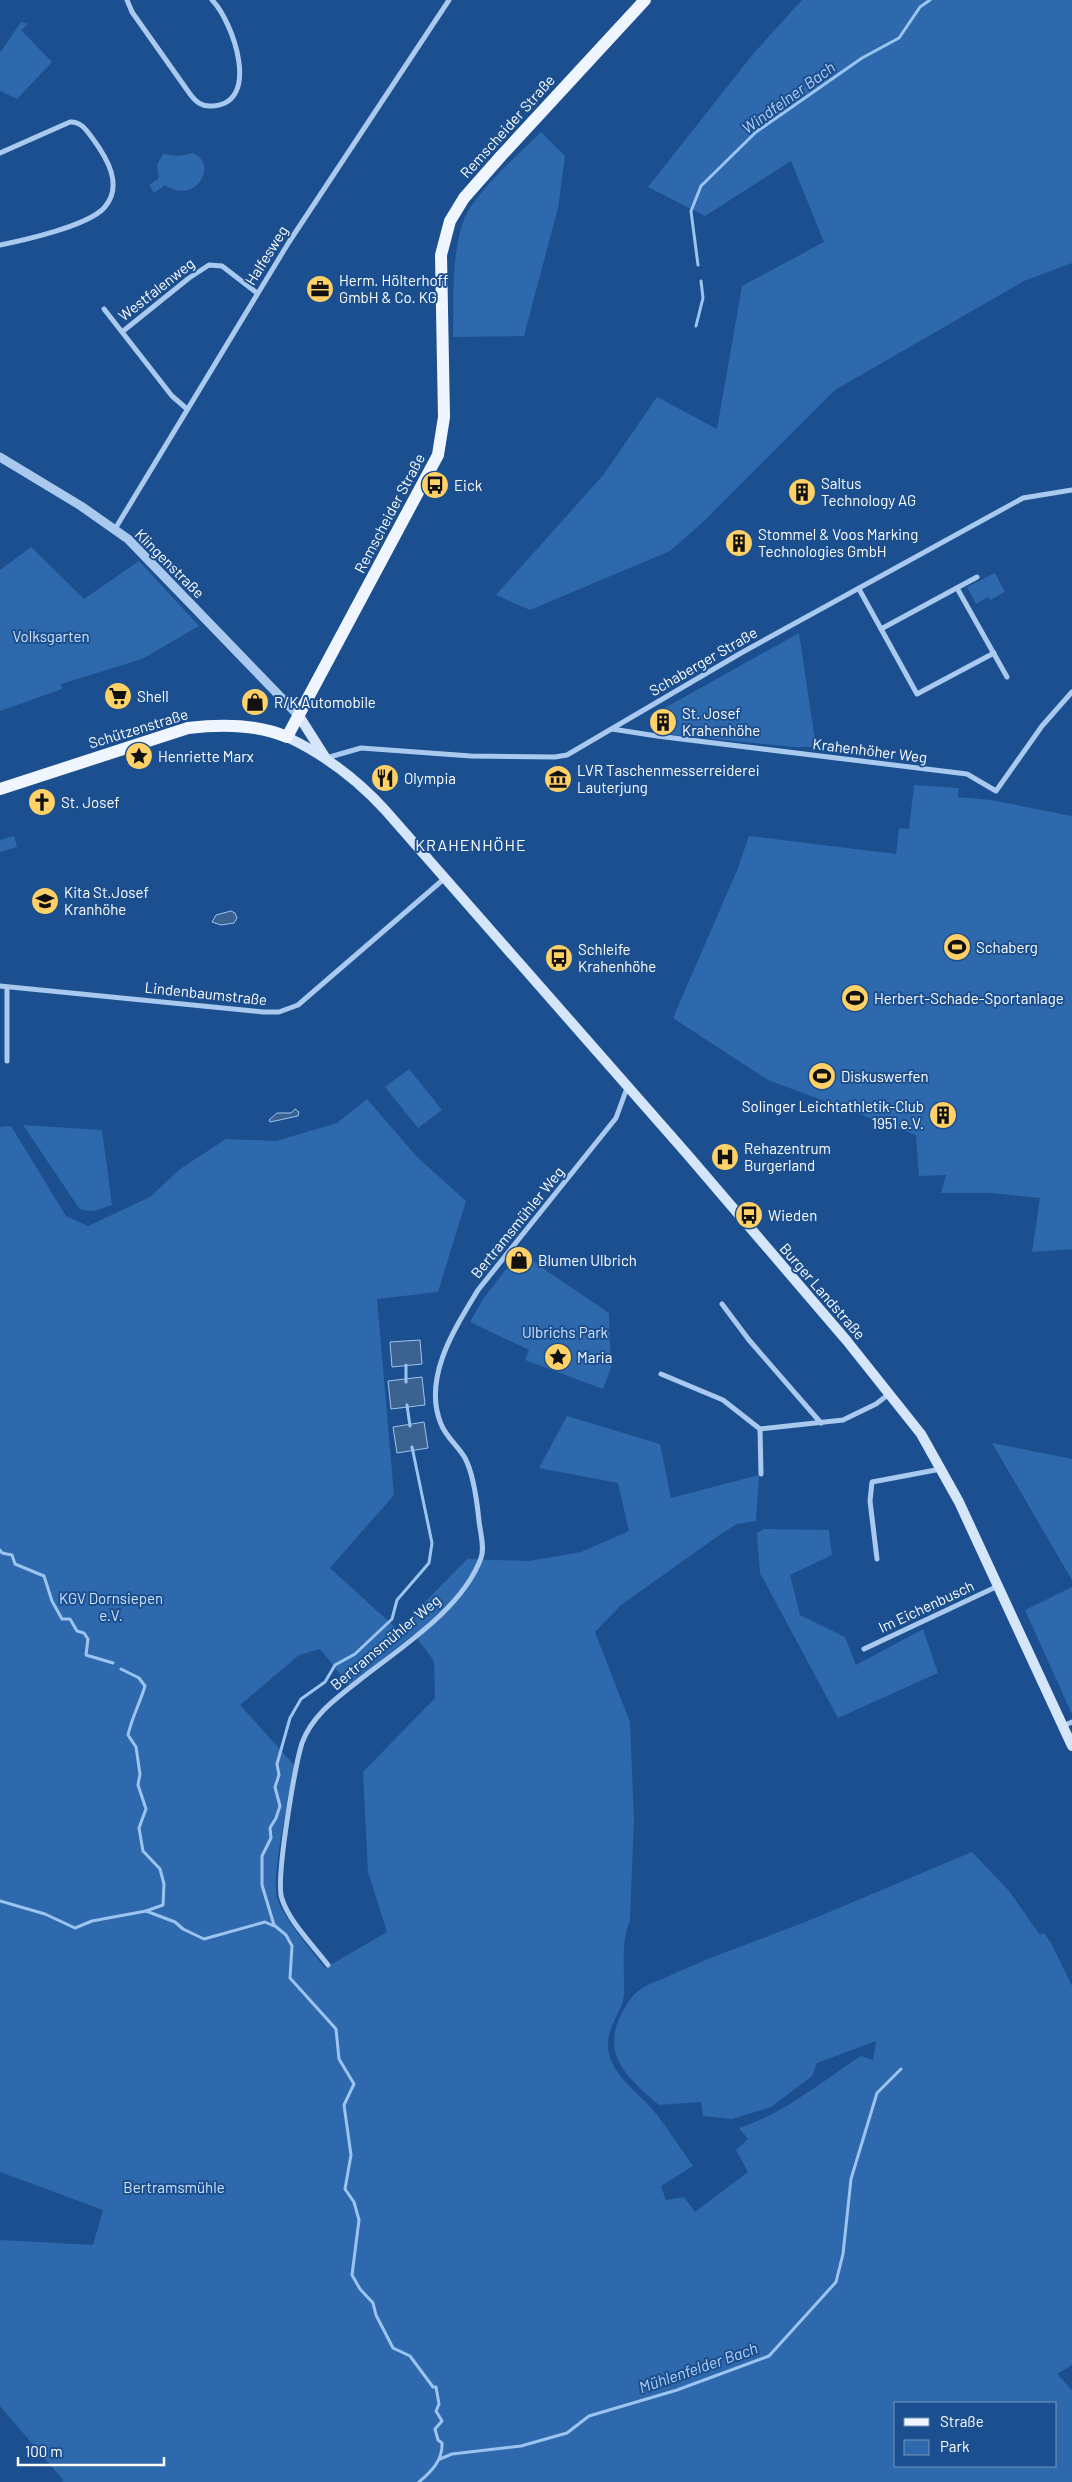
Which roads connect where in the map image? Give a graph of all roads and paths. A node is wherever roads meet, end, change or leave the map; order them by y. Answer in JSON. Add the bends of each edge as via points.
{"nodes":[{"id":1,"x":127,"y":0,"type":"edge"},
{"id":2,"x":212,"y":0,"type":"edge"},
{"id":3,"x":449,"y":0,"type":"edge"},
{"id":4,"x":645,"y":0,"type":"edge"},
{"id":5,"x":0,"y":152,"type":"edge"},
{"id":6,"x":0,"y":245,"type":"edge"},
{"id":7,"x":257,"y":293,"type":"junction"},
{"id":8,"x":104,"y":310,"type":"dead end"},
{"id":9,"x":122,"y":332,"type":"junction"},
{"id":10,"x":187,"y":409,"type":"junction"},
{"id":11,"x":0,"y":457,"type":"edge"},
{"id":12,"x":1072,"y":490,"type":"edge"},
{"id":13,"x":115,"y":529,"type":"junction"},
{"id":14,"x":977,"y":577,"type":"dead end"},
{"id":15,"x":957,"y":588,"type":"junction"},
{"id":16,"x":859,"y":589,"type":"junction"},
{"id":17,"x":881,"y":629,"type":"junction"},
{"id":18,"x":994,"y":653,"type":"junction"},
{"id":19,"x":1007,"y":678,"type":"dead end"},
{"id":20,"x":1072,"y":692,"type":"edge"},
{"id":21,"x":299,"y":716,"type":"junction"},
{"id":22,"x":612,"y":729,"type":"junction"},
{"id":23,"x":287,"y":738,"type":"junction"},
{"id":24,"x":326,"y":758,"type":"junction"},
{"id":25,"x":0,"y":789,"type":"edge"},
{"id":26,"x":445,"y":878,"type":"junction"},
{"id":27,"x":0,"y":986,"type":"edge"},
{"id":28,"x":7,"y":987,"type":"junction"},
{"id":29,"x":7,"y":1061,"type":"dead end"},
{"id":30,"x":627,"y":1088,"type":"junction"},
{"id":31,"x":722,"y":1304,"type":"dead end"},
{"id":32,"x":661,"y":1374,"type":"dead end"},
{"id":33,"x":890,"y":1393,"type":"junction"},
{"id":34,"x":821,"y":1423,"type":"junction"},
{"id":35,"x":760,"y":1429,"type":"junction"},
{"id":36,"x":942,"y":1468,"type":"junction"},
{"id":37,"x":761,"y":1474,"type":"dead end"},
{"id":38,"x":877,"y":1559,"type":"dead end"},
{"id":39,"x":998,"y":1586,"type":"junction"},
{"id":40,"x":864,"y":1649,"type":"dead end"},
{"id":41,"x":1067,"y":1724,"type":"edge"},
{"id":42,"x":1072,"y":1746,"type":"edge"},
{"id":43,"x":328,"y":1965,"type":"dead end"}],
"edges":[{"from":1,"to":2,"type":"street","via":[[132,12],[194,100],[206,106],[224,104],[238,86],[238,54],[227,20]]},
{"from":3,"to":7,"type":"street","name":"Halfesweg"},
{"from":4,"to":21,"type":"main road","name":"Remscheider Straße","via":[[501,156],[464,198],[450,221],[441,255],[444,417],[438,455]]},
{"from":5,"to":6,"type":"street","via":[[75,122],[85,128],[104,153],[112,178],[110,198],[102,210],[69,226]]},
{"from":7,"to":9,"type":"street","name":"Westfalenweg","via":[[222,266],[209,265]]},
{"from":7,"to":10,"type":"street","name":"Halfesweg"},
{"from":8,"to":9,"type":"street","name":"Westfalenweg"},
{"from":9,"to":10,"type":"street","name":"Westfalenweg","via":[[172,396]]},
{"from":10,"to":13,"type":"street","name":"Halfesweg"},
{"from":11,"to":13,"type":"street","name":"Klingenstraße"},
{"from":12,"to":16,"type":"street","name":"Schaberger Straße","via":[[1023,498]]},
{"from":13,"to":21,"type":"street","name":"Klingenstraße","via":[[161,572]]},
{"from":14,"to":15,"type":"street"},
{"from":15,"to":17,"type":"street"},
{"from":15,"to":18,"type":"street"},
{"from":16,"to":17,"type":"street"},
{"from":16,"to":22,"type":"street","name":"Schaberger Straße","via":[[741,653]]},
{"from":17,"to":18,"type":"street","via":[[917,694]]},
{"from":18,"to":19,"type":"street"},
{"from":20,"to":22,"type":"street","name":"Krahenhöher Weg","via":[[1042,726],[996,791],[967,774]]},
{"from":21,"to":23,"type":"main road","name":"Remscheider Straße"},
{"from":21,"to":24,"type":"main road","name":"Burger Landstraße"},
{"from":22,"to":24,"type":"street","name":"Schaberger Straße","via":[[561,756],[470,756],[361,748]]},
{"from":23,"to":24,"type":"main road","name":"Burger Landstraße"},
{"from":23,"to":25,"type":"main road","name":"Schützenstraße","via":[[254,728],[188,728]]},
{"from":24,"to":26,"type":"main road","name":"Burger Landstraße","via":[[374,798]]},
{"from":26,"to":28,"type":"street","name":"Lindenbaumstraße","via":[[302,1002],[282,1011],[263,1012]]},
{"from":26,"to":30,"type":"main road","name":"Burger Landstraße"},
{"from":27,"to":28,"type":"street","name":"Lindenbaumstraße"},
{"from":28,"to":29,"type":"street"},
{"from":30,"to":33,"type":"main road","name":"Burger Landstraße"},
{"from":30,"to":43,"type":"street","name":"Bertramsmühler Weg","via":[[616,1118],[478,1290],[443,1357],[437,1379],[437,1409],[441,1424],[468,1466],[478,1506],[481,1559],[458,1595],[429,1625],[326,1707],[302,1743],[280,1894],[286,1911]]},
{"from":31,"to":34,"type":"street"},
{"from":32,"to":35,"type":"street","via":[[723,1400]]},
{"from":33,"to":34,"type":"street","via":[[852,1417]]},
{"from":33,"to":36,"type":"main road","name":"Burger Landstraße","via":[[922,1434]]},
{"from":34,"to":35,"type":"street"},
{"from":35,"to":37,"type":"street"},
{"from":36,"to":38,"type":"street","via":[[872,1482],[870,1501]]},
{"from":36,"to":39,"type":"main road","name":"Burger Landstraße"},
{"from":39,"to":40,"type":"street","name":"Im Eichenbusch"},
{"from":39,"to":41,"type":"main road","name":"Burger Landstraße"},
{"from":41,"to":42,"type":"main road","name":"Burger Landstraße"}]}
